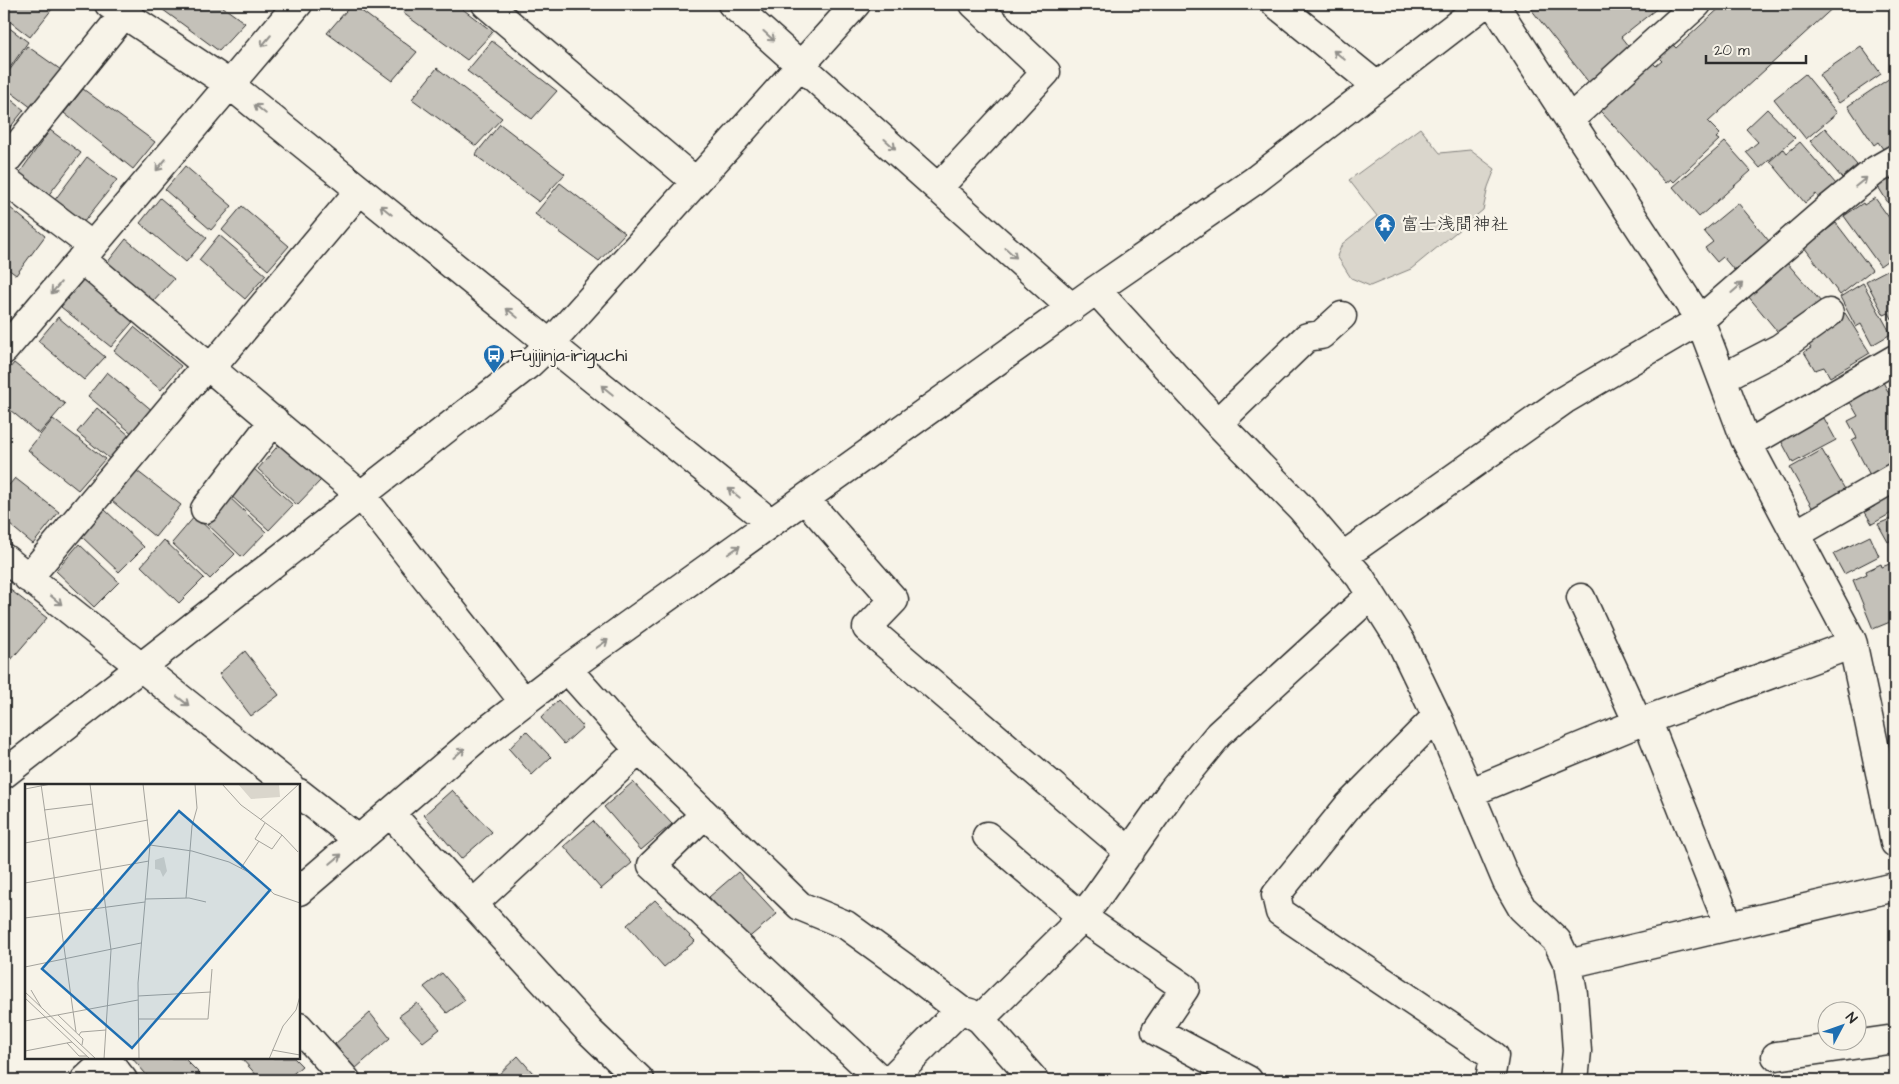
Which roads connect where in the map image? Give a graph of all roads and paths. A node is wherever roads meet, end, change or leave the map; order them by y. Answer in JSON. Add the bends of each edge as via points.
{"nodes":[{"id":1,"x":298,"y":4,"type":"edge"},
{"id":2,"x":486,"y":4,"type":"edge"},
{"id":3,"x":732,"y":4,"type":"edge"},
{"id":4,"x":856,"y":4,"type":"edge"},
{"id":5,"x":974,"y":4,"type":"edge"},
{"id":6,"x":1276,"y":4,"type":"edge"},
{"id":7,"x":1484,"y":4,"type":"edge"},
{"id":8,"x":1494,"y":4,"type":"edge"},
{"id":9,"x":1697,"y":4,"type":"edge"},
{"id":10,"x":117,"y":9,"type":"edge"},
{"id":11,"x":801,"y":65,"type":"junction"},
{"id":12,"x":229,"y":84,"type":"junction"},
{"id":13,"x":1377,"y":86,"type":"junction"},
{"id":14,"x":1570,"y":119,"type":"junction"},
{"id":15,"x":1895,"y":159,"type":"edge"},
{"id":16,"x":4,"y":163,"type":"edge"},
{"id":17,"x":4,"y":179,"type":"edge"},
{"id":18,"x":696,"y":182,"type":"junction"},
{"id":19,"x":938,"y":188,"type":"junction"},
{"id":20,"x":360,"y":190,"type":"junction"},
{"id":21,"x":86,"y":253,"type":"junction"},
{"id":22,"x":1096,"y":290,"type":"junction"},
{"id":23,"x":1072,"y":308,"type":"junction"},
{"id":24,"x":1829,"y":313,"type":"dead end"},
{"id":25,"x":1342,"y":316,"type":"dead end"},
{"id":26,"x":1700,"y":320,"type":"junction"},
{"id":27,"x":550,"y":344,"type":"junction"},
{"id":28,"x":4,"y":350,"type":"edge"},
{"id":29,"x":1895,"y":359,"type":"edge"},
{"id":30,"x":209,"y":366,"type":"junction"},
{"id":31,"x":1722,"y":378,"type":"junction"},
{"id":32,"x":274,"y":420,"type":"junction"},
{"id":33,"x":1218,"y":422,"type":"junction"},
{"id":34,"x":1748,"y":444,"type":"junction"},
{"id":35,"x":1895,"y":477,"type":"edge"},
{"id":36,"x":362,"y":496,"type":"junction"},
{"id":37,"x":805,"y":499,"type":"junction"},
{"id":38,"x":206,"y":509,"type":"dead end"},
{"id":39,"x":772,"y":523,"type":"junction"},
{"id":40,"x":1796,"y":534,"type":"junction"},
{"id":41,"x":1342,"y":557,"type":"junction"},
{"id":42,"x":4,"y":558,"type":"edge"},
{"id":43,"x":28,"y":578,"type":"junction"},
{"id":44,"x":1371,"y":595,"type":"junction"},
{"id":45,"x":1581,"y":598,"type":"dead end"},
{"id":46,"x":1852,"y":644,"type":"junction"},
{"id":47,"x":142,"y":668,"type":"junction"},
{"id":48,"x":567,"y":668,"type":"junction"},
{"id":49,"x":524,"y":702,"type":"junction"},
{"id":50,"x":1436,"y":717,"type":"junction"},
{"id":51,"x":1642,"y":721,"type":"junction"},
{"id":52,"x":639,"y":750,"type":"junction"},
{"id":53,"x":1886,"y":754,"type":"edge"},
{"id":54,"x":4,"y":774,"type":"edge"},
{"id":55,"x":288,"y":784,"type":"edge"},
{"id":56,"x":300,"y":794,"type":"edge"},
{"id":57,"x":1469,"y":794,"type":"junction"},
{"id":58,"x":390,"y":813,"type":"junction"},
{"id":59,"x":705,"y":814,"type":"junction"},
{"id":60,"x":987,"y":836,"type":"dead end"},
{"id":61,"x":358,"y":840,"type":"junction"},
{"id":62,"x":1895,"y":843,"type":"edge"},
{"id":63,"x":1130,"y":852,"type":"junction"},
{"id":64,"x":1895,"y":887,"type":"edge"},
{"id":65,"x":300,"y":890,"type":"edge"},
{"id":66,"x":473,"y":904,"type":"junction"},
{"id":67,"x":1082,"y":916,"type":"junction"},
{"id":68,"x":1729,"y":926,"type":"junction"},
{"id":69,"x":1568,"y":964,"type":"junction"},
{"id":70,"x":970,"y":1014,"type":"junction"},
{"id":71,"x":300,"y":1028,"type":"edge"},
{"id":72,"x":1895,"y":1039,"type":"edge"},
{"id":73,"x":1776,"y":1056,"type":"dead end"},
{"id":74,"x":113,"y":1066,"type":"edge"},
{"id":75,"x":631,"y":1078,"type":"edge"},
{"id":76,"x":85,"y":1080,"type":"edge"},
{"id":77,"x":346,"y":1080,"type":"edge"},
{"id":78,"x":881,"y":1080,"type":"edge"},
{"id":79,"x":890,"y":1080,"type":"edge"},
{"id":80,"x":1034,"y":1080,"type":"edge"},
{"id":81,"x":1248,"y":1080,"type":"edge"},
{"id":82,"x":1490,"y":1080,"type":"edge"},
{"id":83,"x":1574,"y":1080,"type":"edge"}],
"edges":[{"from":1,"to":12,"type":"street","one_way":true},
{"from":2,"to":18,"type":"street"},
{"from":3,"to":11,"type":"street","one_way":true},
{"from":4,"to":11,"type":"street"},
{"from":5,"to":19,"type":"street","via":[[1046,72]]},
{"from":13,"to":6,"type":"street","one_way":true},
{"from":7,"to":13,"type":"street"},
{"from":8,"to":14,"type":"street"},
{"from":9,"to":14,"type":"street"},
{"from":10,"to":12,"type":"street"},
{"from":10,"to":16,"type":"street"},
{"from":11,"to":18,"type":"street"},
{"from":11,"to":19,"type":"street","one_way":true},
{"from":20,"to":12,"type":"street","one_way":true},
{"from":12,"to":21,"type":"street","one_way":true},
{"from":13,"to":22,"type":"street","via":[[1254,181]]},
{"from":14,"to":26,"type":"street"},
{"from":26,"to":15,"type":"street","one_way":true,"via":[[1828,209],[1876,170]]},
{"from":17,"to":21,"type":"street"},
{"from":18,"to":27,"type":"street"},
{"from":19,"to":23,"type":"street","one_way":true},
{"from":27,"to":20,"type":"street","one_way":true},
{"from":20,"to":30,"type":"street"},
{"from":21,"to":28,"type":"street","one_way":true},
{"from":21,"to":30,"type":"street"},
{"from":22,"to":23,"type":"street"},
{"from":22,"to":33,"type":"street"},
{"from":23,"to":37,"type":"street"},
{"from":24,"to":31,"type":"street","via":[[1780,348]]},
{"from":25,"to":33,"type":"street","via":[[1321,335],[1307,337]]},
{"from":26,"to":31,"type":"street"},
{"from":26,"to":41,"type":"street","via":[[1564,400]]},
{"from":27,"to":36,"type":"street","via":[[498,390]]},
{"from":39,"to":27,"type":"street","one_way":true},
{"from":29,"to":34,"type":"street"},
{"from":30,"to":32,"type":"street"},
{"from":30,"to":43,"type":"street"},
{"from":31,"to":34,"type":"street"},
{"from":32,"to":36,"type":"street"},
{"from":32,"to":38,"type":"street"},
{"from":33,"to":41,"type":"street","via":[[1301,508]]},
{"from":34,"to":40,"type":"street"},
{"from":35,"to":40,"type":"street"},
{"from":36,"to":47,"type":"street"},
{"from":36,"to":49,"type":"street"},
{"from":37,"to":39,"type":"street"},
{"from":37,"to":63,"type":"street","via":[[894,600],[867,628]]},
{"from":48,"to":39,"type":"street","one_way":true},
{"from":40,"to":46,"type":"street"},
{"from":41,"to":44,"type":"street"},
{"from":42,"to":43,"type":"street"},
{"from":43,"to":47,"type":"street","one_way":true},
{"from":44,"to":50,"type":"street","via":[[1400,642]]},
{"from":44,"to":63,"type":"street","via":[[1220,734],[1173,790]]},
{"from":45,"to":51,"type":"street"},
{"from":46,"to":51,"type":"street"},
{"from":46,"to":53,"type":"street"},
{"from":47,"to":54,"type":"street"},
{"from":47,"to":55,"type":"street","one_way":true},
{"from":48,"to":49,"type":"street"},
{"from":48,"to":52,"type":"street"},
{"from":58,"to":49,"type":"street","one_way":true},
{"from":50,"to":57,"type":"street"},
{"from":50,"to":82,"type":"street","via":[[1348,806],[1276,895],[1280,912],[1494,1056]]},
{"from":51,"to":57,"type":"street"},
{"from":51,"to":68,"type":"street"},
{"from":52,"to":59,"type":"street"},
{"from":52,"to":66,"type":"street"},
{"from":53,"to":62,"type":"street"},
{"from":56,"to":61,"type":"street"},
{"from":57,"to":69,"type":"street","via":[[1507,882],[1522,908],[1557,941]]},
{"from":58,"to":61,"type":"street"},
{"from":58,"to":66,"type":"street"},
{"from":59,"to":70,"type":"street","via":[[800,906],[846,925]]},
{"from":59,"to":78,"type":"street","via":[[652,865]]},
{"from":60,"to":67,"type":"street"},
{"from":65,"to":61,"type":"street","one_way":true},
{"from":63,"to":67,"type":"street"},
{"from":64,"to":68,"type":"street"},
{"from":66,"to":75,"type":"street"},
{"from":67,"to":70,"type":"street"},
{"from":67,"to":81,"type":"street","via":[[1185,988],[1156,1031]]},
{"from":68,"to":69,"type":"street"},
{"from":69,"to":83,"type":"street","via":[[1577,1051]]},
{"from":70,"to":79,"type":"street"},
{"from":70,"to":80,"type":"street"},
{"from":71,"to":77,"type":"street"},
{"from":72,"to":73,"type":"street"},
{"from":74,"to":76,"type":"street"}]}
